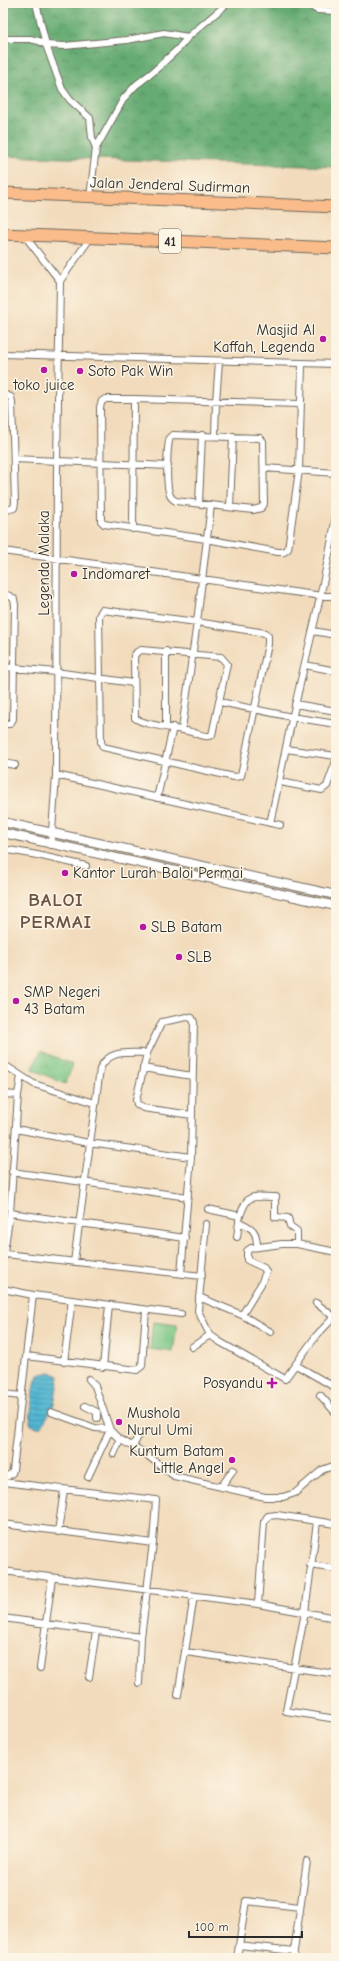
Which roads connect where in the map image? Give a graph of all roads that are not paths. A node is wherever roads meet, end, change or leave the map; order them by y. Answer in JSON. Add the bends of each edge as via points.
{"nodes":[{"id":1,"x":36,"y":3,"type":"edge"},
{"id":2,"x":228,"y":3,"type":"edge"},
{"id":3,"x":306,"y":3,"type":"edge"},
{"id":4,"x":336,"y":11,"type":"edge"},
{"id":5,"x":188,"y":37,"type":"junction"},
{"id":6,"x":3,"y":39,"type":"edge"},
{"id":7,"x":46,"y":45,"type":"junction"},
{"id":8,"x":96,"y":148,"type":"junction"},
{"id":9,"x":3,"y":193,"type":"edge"},
{"id":10,"x":90,"y":197,"type":"junction"},
{"id":11,"x":336,"y":207,"type":"edge"},
{"id":12,"x":3,"y":234,"type":"edge"},
{"id":13,"x":23,"y":235,"type":"junction"},
{"id":14,"x":91,"y":237,"type":"junction"},
{"id":15,"x":336,"y":248,"type":"edge"},
{"id":16,"x":60,"y":281,"type":"junction"},
{"id":17,"x":3,"y":354,"type":"edge"},
{"id":18,"x":58,"y":355,"type":"junction"},
{"id":19,"x":219,"y":361,"type":"junction"},
{"id":20,"x":302,"y":364,"type":"junction"},
{"id":21,"x":336,"y":364,"type":"edge"},
{"id":22,"x":3,"y":394,"type":"edge"},
{"id":23,"x":134,"y":399,"type":"junction"},
{"id":24,"x":216,"y":402,"type":"junction"},
{"id":25,"x":300,"y":404,"type":"junction"},
{"id":26,"x":202,"y":435,"type":"junction"},
{"id":27,"x":215,"y":435,"type":"junction"},
{"id":28,"x":233,"y":436,"type":"junction"},
{"id":29,"x":14,"y":459,"type":"junction"},
{"id":30,"x":57,"y":461,"type":"junction"},
{"id":31,"x":100,"y":462,"type":"junction"},
{"id":32,"x":135,"y":464,"type":"junction"},
{"id":33,"x":168,"y":466,"type":"junction"},
{"id":34,"x":264,"y":468,"type":"junction"},
{"id":35,"x":299,"y":470,"type":"junction"},
{"id":36,"x":336,"y":473,"type":"edge"},
{"id":37,"x":199,"y":503,"type":"junction"},
{"id":38,"x":211,"y":505,"type":"junction"},
{"id":39,"x":230,"y":507,"type":"junction"},
{"id":40,"x":3,"y":511,"type":"edge"},
{"id":41,"x":336,"y":515,"type":"edge"},
{"id":42,"x":133,"y":529,"type":"junction"},
{"id":43,"x":206,"y":539,"type":"junction"},
{"id":44,"x":3,"y":551,"type":"edge"},
{"id":45,"x":57,"y":560,"type":"junction"},
{"id":46,"x":201,"y":579,"type":"junction"},
{"id":47,"x":3,"y":594,"type":"edge"},
{"id":48,"x":322,"y":596,"type":"junction"},
{"id":49,"x":336,"y":596,"type":"edge"},
{"id":50,"x":197,"y":622,"type":"junction"},
{"id":51,"x":313,"y":631,"type":"junction"},
{"id":52,"x":336,"y":635,"type":"edge"},
{"id":53,"x":166,"y":651,"type":"junction"},
{"id":54,"x":193,"y":655,"type":"junction"},
{"id":55,"x":304,"y":665,"type":"junction"},
{"id":56,"x":3,"y":667,"type":"edge"},
{"id":57,"x":13,"y":669,"type":"junction"},
{"id":58,"x":336,"y":671,"type":"edge"},
{"id":59,"x":56,"y":672,"type":"junction"},
{"id":60,"x":100,"y":679,"type":"junction"},
{"id":61,"x":134,"y":682,"type":"junction"},
{"id":62,"x":220,"y":702,"type":"junction"},
{"id":63,"x":295,"y":704,"type":"junction"},
{"id":64,"x":253,"y":709,"type":"junction"},
{"id":65,"x":336,"y":711,"type":"edge"},
{"id":66,"x":292,"y":717,"type":"junction"},
{"id":67,"x":3,"y":724,"type":"edge"},
{"id":68,"x":336,"y":724,"type":"edge"},
{"id":69,"x":170,"y":727,"type":"junction"},
{"id":70,"x":182,"y":729,"type":"junction"},
{"id":71,"x":286,"y":749,"type":"junction"},
{"id":72,"x":336,"y":756,"type":"edge"},
{"id":73,"x":336,"y":761,"type":"edge"},
{"id":74,"x":165,"y":762,"type":"junction"},
{"id":75,"x":3,"y":763,"type":"edge"},
{"id":76,"x":14,"y":765,"type":"dead end"},
{"id":77,"x":56,"y":775,"type":"junction"},
{"id":78,"x":280,"y":782,"type":"junction"},
{"id":79,"x":157,"y":798,"type":"junction"},
{"id":80,"x":3,"y":822,"type":"edge"},
{"id":81,"x":270,"y":823,"type":"junction"},
{"id":82,"x":280,"y":825,"type":"dead end"},
{"id":83,"x":51,"y":832,"type":"junction"},
{"id":84,"x":3,"y":833,"type":"edge"},
{"id":85,"x":51,"y":845,"type":"junction"},
{"id":86,"x":3,"y":849,"type":"edge"},
{"id":87,"x":86,"y":866,"type":"dead end"},
{"id":88,"x":336,"y":895,"type":"edge"},
{"id":89,"x":336,"y":906,"type":"edge"},
{"id":90,"x":147,"y":1053,"type":"junction"},
{"id":91,"x":3,"y":1064,"type":"edge"},
{"id":92,"x":143,"y":1068,"type":"junction"},
{"id":93,"x":21,"y":1076,"type":"junction"},
{"id":94,"x":192,"y":1076,"type":"junction"},
{"id":95,"x":3,"y":1094,"type":"edge"},
{"id":96,"x":18,"y":1094,"type":"junction"},
{"id":97,"x":95,"y":1103,"type":"junction"},
{"id":98,"x":192,"y":1115,"type":"junction"},
{"id":99,"x":16,"y":1129,"type":"junction"},
{"id":100,"x":89,"y":1143,"type":"junction"},
{"id":101,"x":191,"y":1157,"type":"junction"},
{"id":102,"x":12,"y":1172,"type":"junction"},
{"id":103,"x":84,"y":1182,"type":"junction"},
{"id":104,"x":188,"y":1197,"type":"junction"},
{"id":105,"x":208,"y":1209,"type":"dead end"},
{"id":106,"x":10,"y":1213,"type":"junction"},
{"id":107,"x":240,"y":1219,"type":"junction"},
{"id":108,"x":80,"y":1223,"type":"junction"},
{"id":109,"x":206,"y":1224,"type":"dead end"},
{"id":110,"x":237,"y":1237,"type":"dead end"},
{"id":111,"x":185,"y":1238,"type":"junction"},
{"id":112,"x":297,"y":1244,"type":"junction"},
{"id":113,"x":257,"y":1247,"type":"junction"},
{"id":114,"x":336,"y":1252,"type":"edge"},
{"id":115,"x":4,"y":1256,"type":"edge"},
{"id":116,"x":74,"y":1262,"type":"junction"},
{"id":117,"x":181,"y":1274,"type":"junction"},
{"id":118,"x":202,"y":1276,"type":"junction"},
{"id":119,"x":3,"y":1289,"type":"edge"},
{"id":120,"x":33,"y":1295,"type":"junction"},
{"id":121,"x":199,"y":1297,"type":"junction"},
{"id":122,"x":72,"y":1300,"type":"junction"},
{"id":123,"x":316,"y":1303,"type":"dead end"},
{"id":124,"x":109,"y":1304,"type":"junction"},
{"id":125,"x":146,"y":1310,"type":"junction"},
{"id":126,"x":181,"y":1314,"type":"dead end"},
{"id":127,"x":242,"y":1315,"type":"junction"},
{"id":128,"x":335,"y":1316,"type":"edge"},
{"id":129,"x":271,"y":1332,"type":"dead end"},
{"id":130,"x":210,"y":1335,"type":"junction"},
{"id":131,"x":192,"y":1347,"type":"dead end"},
{"id":132,"x":26,"y":1356,"type":"junction"},
{"id":133,"x":64,"y":1362,"type":"junction"},
{"id":134,"x":296,"y":1364,"type":"junction"},
{"id":135,"x":103,"y":1367,"type":"junction"},
{"id":136,"x":89,"y":1378,"type":"dead end"},
{"id":137,"x":336,"y":1388,"type":"edge"},
{"id":138,"x":3,"y":1394,"type":"edge"},
{"id":139,"x":320,"y":1395,"type":"dead end"},
{"id":140,"x":21,"y":1396,"type":"junction"},
{"id":141,"x":85,"y":1406,"type":"dead end"},
{"id":142,"x":51,"y":1412,"type":"dead end"},
{"id":143,"x":336,"y":1413,"type":"edge"},
{"id":144,"x":104,"y":1417,"type":"junction"},
{"id":145,"x":97,"y":1418,"type":"junction"},
{"id":146,"x":95,"y":1428,"type":"junction"},
{"id":147,"x":110,"y":1430,"type":"junction"},
{"id":148,"x":140,"y":1433,"type":"dead end"},
{"id":149,"x":120,"y":1440,"type":"junction"},
{"id":150,"x":133,"y":1446,"type":"junction"},
{"id":151,"x":114,"y":1454,"type":"dead end"},
{"id":152,"x":336,"y":1465,"type":"edge"},
{"id":153,"x":232,"y":1470,"type":"dead end"},
{"id":154,"x":3,"y":1475,"type":"edge"},
{"id":155,"x":88,"y":1477,"type":"dead end"},
{"id":156,"x":3,"y":1482,"type":"edge"},
{"id":157,"x":221,"y":1487,"type":"junction"},
{"id":158,"x":64,"y":1490,"type":"junction"},
{"id":159,"x":317,"y":1522,"type":"junction"},
{"id":160,"x":3,"y":1524,"type":"edge"},
{"id":161,"x":336,"y":1524,"type":"edge"},
{"id":162,"x":58,"y":1532,"type":"junction"},
{"id":163,"x":153,"y":1543,"type":"junction"},
{"id":164,"x":310,"y":1565,"type":"junction"},
{"id":165,"x":336,"y":1569,"type":"edge"},
{"id":166,"x":3,"y":1571,"type":"edge"},
{"id":167,"x":52,"y":1578,"type":"junction"},
{"id":168,"x":146,"y":1590,"type":"junction"},
{"id":169,"x":194,"y":1596,"type":"junction"},
{"id":170,"x":258,"y":1604,"type":"junction"},
{"id":171,"x":305,"y":1612,"type":"junction"},
{"id":172,"x":3,"y":1618,"type":"edge"},
{"id":173,"x":336,"y":1618,"type":"edge"},
{"id":174,"x":46,"y":1624,"type":"junction"},
{"id":175,"x":96,"y":1631,"type":"junction"},
{"id":176,"x":141,"y":1637,"type":"junction"},
{"id":177,"x":186,"y":1652,"type":"junction"},
{"id":178,"x":40,"y":1668,"type":"dead end"},
{"id":179,"x":295,"y":1668,"type":"junction"},
{"id":180,"x":336,"y":1674,"type":"edge"},
{"id":181,"x":89,"y":1677,"type":"dead end"},
{"id":182,"x":139,"y":1683,"type":"dead end"},
{"id":183,"x":178,"y":1695,"type":"dead end"},
{"id":184,"x":336,"y":1719,"type":"edge"},
{"id":185,"x":306,"y":1860,"type":"dead end"},
{"id":186,"x":300,"y":1907,"type":"junction"},
{"id":187,"x":239,"y":1945,"type":"junction"},
{"id":188,"x":293,"y":1955,"type":"edge"},
{"id":189,"x":237,"y":1958,"type":"edge"}],
"edges":[{"from":1,"to":7,"type":"street"},
{"from":2,"to":5,"type":"street"},
{"from":3,"to":4,"type":"street","via":[[317,10]]},
{"from":5,"to":7,"type":"street","via":[[164,33],[127,40],[64,46]]},
{"from":5,"to":8,"type":"street","via":[[178,50],[131,90],[116,110]]},
{"from":6,"to":7,"type":"street","via":[[30,39]]},
{"from":7,"to":8,"type":"street","via":[[64,94],[90,118]]},
{"from":8,"to":10,"type":"street"},
{"from":9,"to":10,"type":"highway","name":"Jalan Jenderal Sudirman"},
{"from":10,"to":11,"type":"highway","name":"Jalan Jenderal Sudirman"},
{"from":12,"to":13,"type":"highway","number":"41"},
{"from":13,"to":14,"type":"highway","number":"41"},
{"from":13,"to":16,"type":"street"},
{"from":14,"to":15,"type":"highway","number":"41"},
{"from":14,"to":16,"type":"street"},
{"from":16,"to":18,"type":"street","name":"Legenda Malaka"},
{"from":17,"to":18,"type":"street"},
{"from":18,"to":19,"type":"street"},
{"from":18,"to":30,"type":"street","name":"Legenda Malaka"},
{"from":19,"to":20,"type":"street"},
{"from":19,"to":24,"type":"street"},
{"from":20,"to":21,"type":"street"},
{"from":20,"to":25,"type":"street"},
{"from":22,"to":29,"type":"street","via":[[11,397],[12,402]]},
{"from":23,"to":24,"type":"street"},
{"from":23,"to":31,"type":"street","via":[[106,398],[102,401]]},
{"from":23,"to":32,"type":"street"},
{"from":24,"to":25,"type":"street"},
{"from":24,"to":27,"type":"street"},
{"from":25,"to":35,"type":"street"},
{"from":26,"to":27,"type":"street"},
{"from":26,"to":33,"type":"street","via":[[170,436]]},
{"from":26,"to":37,"type":"street"},
{"from":27,"to":28,"type":"street"},
{"from":28,"to":34,"type":"street","via":[[260,438],[263,441]]},
{"from":28,"to":39,"type":"street"},
{"from":29,"to":30,"type":"street"},
{"from":29,"to":40,"type":"street","via":[[14,508]]},
{"from":30,"to":31,"type":"street"},
{"from":30,"to":45,"type":"street","name":"Legenda Malaka"},
{"from":31,"to":32,"type":"street"},
{"from":31,"to":42,"type":"street","via":[[101,521],[104,524]]},
{"from":32,"to":33,"type":"street"},
{"from":32,"to":42,"type":"street"},
{"from":33,"to":37,"type":"street","via":[[168,491],[171,497],[176,501]]},
{"from":34,"to":35,"type":"street"},
{"from":34,"to":39,"type":"street","via":[[264,504],[261,508],[253,510]]},
{"from":35,"to":36,"type":"street"},
{"from":35,"to":43,"type":"street","via":[[288,549],[284,552]]},
{"from":37,"to":38,"type":"street"},
{"from":38,"to":39,"type":"street"},
{"from":38,"to":43,"type":"street"},
{"from":41,"to":48,"type":"street"},
{"from":42,"to":43,"type":"street"},
{"from":43,"to":46,"type":"street"},
{"from":44,"to":45,"type":"street"},
{"from":45,"to":46,"type":"street"},
{"from":45,"to":59,"type":"street","name":"Legenda Malaka"},
{"from":46,"to":48,"type":"street"},
{"from":46,"to":50,"type":"street"},
{"from":47,"to":57,"type":"street","via":[[14,599]]},
{"from":48,"to":49,"type":"street"},
{"from":48,"to":51,"type":"street"},
{"from":50,"to":54,"type":"street"},
{"from":50,"to":60,"type":"street","via":[[102,610],[99,616]]},
{"from":50,"to":64,"type":"street","via":[[264,633],[268,636]]},
{"from":51,"to":52,"type":"street"},
{"from":51,"to":55,"type":"street"},
{"from":53,"to":54,"type":"street"},
{"from":53,"to":61,"type":"street","via":[[137,652],[134,656]]},
{"from":53,"to":69,"type":"street"},
{"from":54,"to":62,"type":"street","via":[[221,657],[226,660]]},
{"from":54,"to":70,"type":"street"},
{"from":55,"to":58,"type":"street"},
{"from":55,"to":63,"type":"street"},
{"from":56,"to":57,"type":"street"},
{"from":57,"to":59,"type":"street"},
{"from":57,"to":67,"type":"street","via":[[14,719],[10,724]]},
{"from":59,"to":60,"type":"street"},
{"from":59,"to":77,"type":"street","name":"Legenda Malaka"},
{"from":60,"to":61,"type":"street"},
{"from":60,"to":74,"type":"street","via":[[102,746]]},
{"from":61,"to":69,"type":"street","via":[[135,718],[142,722]]},
{"from":62,"to":64,"type":"street"},
{"from":62,"to":70,"type":"street","via":[[212,735],[206,736]]},
{"from":63,"to":65,"type":"street"},
{"from":63,"to":66,"type":"street"},
{"from":64,"to":66,"type":"street"},
{"from":64,"to":74,"type":"street","via":[[240,777]]},
{"from":66,"to":68,"type":"street"},
{"from":66,"to":71,"type":"street"},
{"from":69,"to":70,"type":"street"},
{"from":69,"to":74,"type":"street"},
{"from":71,"to":72,"type":"street"},
{"from":71,"to":78,"type":"street"},
{"from":73,"to":78,"type":"street","via":[[327,786],[322,790]]},
{"from":74,"to":79,"type":"street"},
{"from":75,"to":76,"type":"street"},
{"from":77,"to":79,"type":"street"},
{"from":77,"to":83,"type":"street","name":"Legenda Malaka"},
{"from":78,"to":81,"type":"street"},
{"from":79,"to":81,"type":"street"},
{"from":80,"to":83,"type":"street"},
{"from":81,"to":82,"type":"street"},
{"from":83,"to":85,"type":"street","name":"Legenda Malaka"},
{"from":83,"to":88,"type":"street"},
{"from":84,"to":85,"type":"street"},
{"from":85,"to":89,"type":"street"},
{"from":86,"to":87,"type":"street"},
{"from":90,"to":92,"type":"street"},
{"from":90,"to":94,"type":"street","via":[[162,1022],[192,1018]]},
{"from":90,"to":97,"type":"street","via":[[117,1053],[104,1060],[100,1069]]},
{"from":91,"to":93,"type":"street"},
{"from":92,"to":94,"type":"street"},
{"from":92,"to":98,"type":"street","via":[[137,1104],[143,1108]]},
{"from":93,"to":96,"type":"street"},
{"from":93,"to":97,"type":"street","via":[[40,1087]]},
{"from":94,"to":98,"type":"street"},
{"from":95,"to":96,"type":"street"},
{"from":96,"to":99,"type":"street"},
{"from":97,"to":100,"type":"street"},
{"from":98,"to":101,"type":"street"},
{"from":99,"to":100,"type":"street"},
{"from":99,"to":102,"type":"street"},
{"from":100,"to":101,"type":"street"},
{"from":100,"to":103,"type":"street"},
{"from":101,"to":104,"type":"street"},
{"from":102,"to":103,"type":"street"},
{"from":102,"to":106,"type":"street"},
{"from":103,"to":104,"type":"street"},
{"from":103,"to":108,"type":"street"},
{"from":104,"to":111,"type":"street"},
{"from":105,"to":107,"type":"street"},
{"from":106,"to":108,"type":"street"},
{"from":106,"to":115,"type":"street"},
{"from":107,"to":110,"type":"street"},
{"from":107,"to":112,"type":"street","via":[[245,1201],[248,1199],[275,1197],[276,1217],[288,1218],[290,1226],[298,1231]]},
{"from":107,"to":113,"type":"street","via":[[256,1232]]},
{"from":108,"to":111,"type":"street"},
{"from":108,"to":116,"type":"street"},
{"from":109,"to":118,"type":"street"},
{"from":111,"to":117,"type":"street"},
{"from":112,"to":113,"type":"street"},
{"from":112,"to":114,"type":"street"},
{"from":113,"to":127,"type":"street","via":[[248,1249],[246,1258],[264,1268],[266,1274]]},
{"from":115,"to":116,"type":"street"},
{"from":116,"to":117,"type":"street"},
{"from":117,"to":118,"type":"street"},
{"from":118,"to":121,"type":"street"},
{"from":119,"to":120,"type":"street"},
{"from":120,"to":122,"type":"street"},
{"from":120,"to":132,"type":"street"},
{"from":121,"to":127,"type":"street"},
{"from":121,"to":130,"type":"street","via":[[199,1315]]},
{"from":122,"to":124,"type":"street"},
{"from":122,"to":133,"type":"street"},
{"from":123,"to":128,"type":"street"},
{"from":124,"to":125,"type":"street"},
{"from":124,"to":135,"type":"street"},
{"from":125,"to":126,"type":"street"},
{"from":125,"to":135,"type":"street","via":[[142,1366],[133,1371]]},
{"from":127,"to":129,"type":"street"},
{"from":128,"to":134,"type":"street","via":[[319,1332]]},
{"from":130,"to":131,"type":"street"},
{"from":130,"to":134,"type":"street","via":[[285,1379]]},
{"from":132,"to":133,"type":"street"},
{"from":132,"to":140,"type":"street"},
{"from":133,"to":135,"type":"street"},
{"from":134,"to":137,"type":"street"},
{"from":136,"to":144,"type":"street","via":[[95,1386]]},
{"from":138,"to":140,"type":"street"},
{"from":139,"to":143,"type":"street"},
{"from":140,"to":154,"type":"street","via":[[13,1470],[8,1476]]},
{"from":141,"to":145,"type":"street","via":[[97,1412]]},
{"from":142,"to":146,"type":"street"},
{"from":144,"to":145,"type":"street"},
{"from":144,"to":147,"type":"street"},
{"from":145,"to":146,"type":"street"},
{"from":146,"to":147,"type":"street"},
{"from":147,"to":149,"type":"street"},
{"from":147,"to":155,"type":"street"},
{"from":148,"to":150,"type":"street"},
{"from":149,"to":150,"type":"street"},
{"from":149,"to":151,"type":"street"},
{"from":150,"to":157,"type":"street","via":[[172,1475]]},
{"from":152,"to":157,"type":"street","via":[[322,1470],[295,1493],[283,1497],[265,1497]]},
{"from":153,"to":157,"type":"street"},
{"from":156,"to":158,"type":"street"},
{"from":158,"to":162,"type":"street"},
{"from":158,"to":163,"type":"street","via":[[155,1499],[157,1504]]},
{"from":159,"to":161,"type":"street"},
{"from":159,"to":164,"type":"street"},
{"from":159,"to":170,"type":"street","via":[[277,1515],[268,1516],[264,1522]]},
{"from":160,"to":162,"type":"street"},
{"from":162,"to":163,"type":"street"},
{"from":163,"to":168,"type":"street"},
{"from":164,"to":165,"type":"street"},
{"from":164,"to":171,"type":"street"},
{"from":166,"to":167,"type":"street"},
{"from":167,"to":168,"type":"street"},
{"from":167,"to":174,"type":"street"},
{"from":168,"to":169,"type":"street"},
{"from":168,"to":176,"type":"street"},
{"from":169,"to":170,"type":"street"},
{"from":169,"to":177,"type":"street"},
{"from":170,"to":171,"type":"street"},
{"from":171,"to":173,"type":"street"},
{"from":171,"to":179,"type":"street"},
{"from":172,"to":174,"type":"street"},
{"from":174,"to":175,"type":"street"},
{"from":174,"to":178,"type":"street"},
{"from":175,"to":176,"type":"street"},
{"from":175,"to":181,"type":"street"},
{"from":176,"to":182,"type":"street"},
{"from":177,"to":179,"type":"street"},
{"from":177,"to":183,"type":"street"},
{"from":179,"to":180,"type":"street"},
{"from":179,"to":184,"type":"street","via":[[286,1711]]},
{"from":185,"to":186,"type":"street"},
{"from":186,"to":187,"type":"street","via":[[246,1901]]},
{"from":186,"to":188,"type":"street"},
{"from":187,"to":188,"type":"street"},
{"from":187,"to":189,"type":"street"}]}
